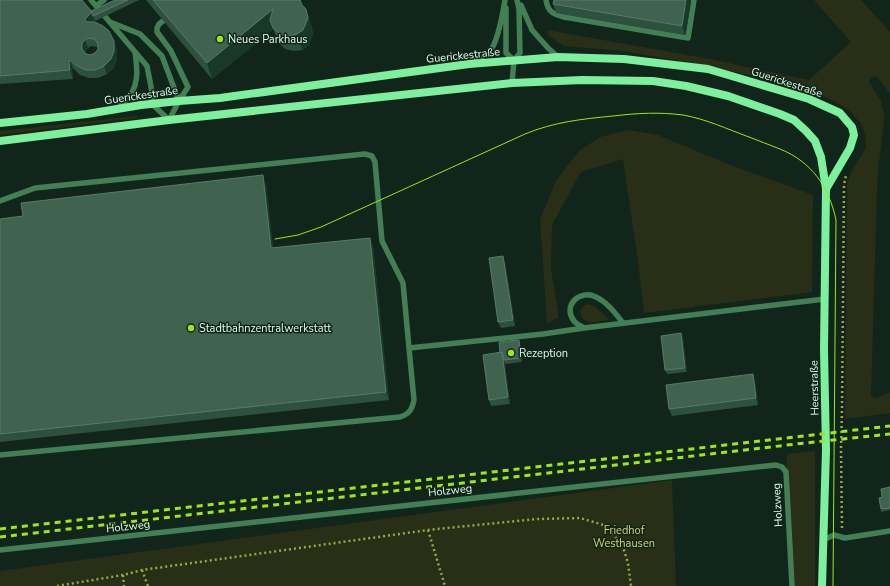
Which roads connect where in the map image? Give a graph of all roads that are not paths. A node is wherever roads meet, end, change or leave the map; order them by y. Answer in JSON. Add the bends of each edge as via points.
{"nodes":[{"id":1,"x":92,"y":0,"type":"edge"},
{"id":2,"x":104,"y":0,"type":"edge"},
{"id":3,"x":506,"y":0,"type":"edge"},
{"id":4,"x":518,"y":0,"type":"edge"},
{"id":5,"x":546,"y":0,"type":"edge"},
{"id":6,"x":694,"y":0,"type":"edge"},
{"id":7,"x":96,"y":6,"type":"junction"},
{"id":8,"x":163,"y":21,"type":"edge"},
{"id":9,"x":110,"y":22,"type":"junction"},
{"id":10,"x":135,"y":52,"type":"junction"},
{"id":11,"x":558,"y":57,"type":"junction"},
{"id":12,"x":514,"y":60,"type":"junction"},
{"id":13,"x":469,"y":64,"type":"junction"},
{"id":14,"x":512,"y":83,"type":"junction"},
{"id":15,"x":179,"y":101,"type":"junction"},
{"id":16,"x":152,"y":104,"type":"junction"},
{"id":17,"x":118,"y":109,"type":"junction"},
{"id":18,"x":169,"y":120,"type":"junction"},
{"id":19,"x":0,"y":123,"type":"edge"},
{"id":20,"x":0,"y":141,"type":"edge"},
{"id":21,"x":826,"y":189,"type":"junction"},
{"id":22,"x":0,"y":201,"type":"edge"},
{"id":23,"x":824,"y":299,"type":"junction"},
{"id":24,"x":623,"y":323,"type":"junction"},
{"id":25,"x":584,"y":328,"type":"junction"},
{"id":26,"x":409,"y":348,"type":"junction"},
{"id":27,"x":0,"y":455,"type":"edge"},
{"id":28,"x":890,"y":531,"type":"edge"},
{"id":29,"x":823,"y":540,"type":"junction"},
{"id":30,"x":0,"y":550,"type":"edge"},
{"id":31,"x":792,"y":586,"type":"edge"},
{"id":32,"x":822,"y":586,"type":"edge"}],
"edges":[{"from":1,"to":7,"type":"lane"},
{"from":2,"to":7,"type":"lane"},
{"from":3,"to":12,"type":"lane","via":[[506,54]]},
{"from":3,"to":13,"type":"lane","via":[[493,46],[486,54]]},
{"from":4,"to":11,"type":"lane","via":[[532,30]]},
{"from":4,"to":12,"type":"lane","via":[[520,53]]},
{"from":5,"to":6,"type":"lane","via":[[549,10],[555,15],[688,38]]},
{"from":7,"to":9,"type":"lane"},
{"from":8,"to":15,"type":"lane","via":[[159,24],[157,32],[171,51],[188,88]]},
{"from":9,"to":10,"type":"lane"},
{"from":9,"to":15,"type":"lane","via":[[140,34],[162,56]]},
{"from":10,"to":16,"type":"lane","via":[[147,66]]},
{"from":10,"to":17,"type":"lane","via":[[135,85]]},
{"from":11,"to":12,"type":"main road","name":"Guerickestraße"},
{"from":11,"to":21,"type":"main road","name":"Guerickestraße","via":[[624,59],[708,69],[809,99],[840,113],[852,127],[854,135],[850,148]]},
{"from":12,"to":13,"type":"main road","name":"Guerickestraße"},
{"from":12,"to":14,"type":"lane"},
{"from":13,"to":15,"type":"main road","name":"Guerickestraße","via":[[220,98]]},
{"from":14,"to":18,"type":"main road"},
{"from":14,"to":21,"type":"main road","via":[[582,80],[654,81],[728,96],[794,120],[806,130],[815,141],[821,157]]},
{"from":15,"to":16,"type":"main road","name":"Guerickestraße"},
{"from":15,"to":18,"type":"lane"},
{"from":16,"to":17,"type":"main road","name":"Guerickestraße"},
{"from":16,"to":18,"type":"lane"},
{"from":17,"to":19,"type":"main road","name":"Guerickestraße"},
{"from":18,"to":20,"type":"main road"},
{"from":21,"to":23,"type":"main road","name":"Heerstraße"},
{"from":22,"to":26,"type":"lane","via":[[35,188],[369,155],[375,162],[382,241],[403,283]]},
{"from":23,"to":24,"type":"lane"},
{"from":23,"to":29,"type":"main road","name":"Heerstraße","via":[[826,450]]},
{"from":24,"to":25,"type":"lane"},
{"from":24,"to":25,"type":"lane","via":[[598,298],[582,294],[570,306],[570,314],[574,322]]},
{"from":25,"to":26,"type":"lane"},
{"from":26,"to":27,"type":"lane","via":[[414,400],[411,411],[400,417]]},
{"from":28,"to":29,"type":"lane","via":[[845,538],[834,535]]},
{"from":29,"to":32,"type":"main road","name":"Heerstraße"},
{"from":30,"to":31,"type":"lane","name":"Holzweg","via":[[776,465],[782,466],[786,472]]}]}
